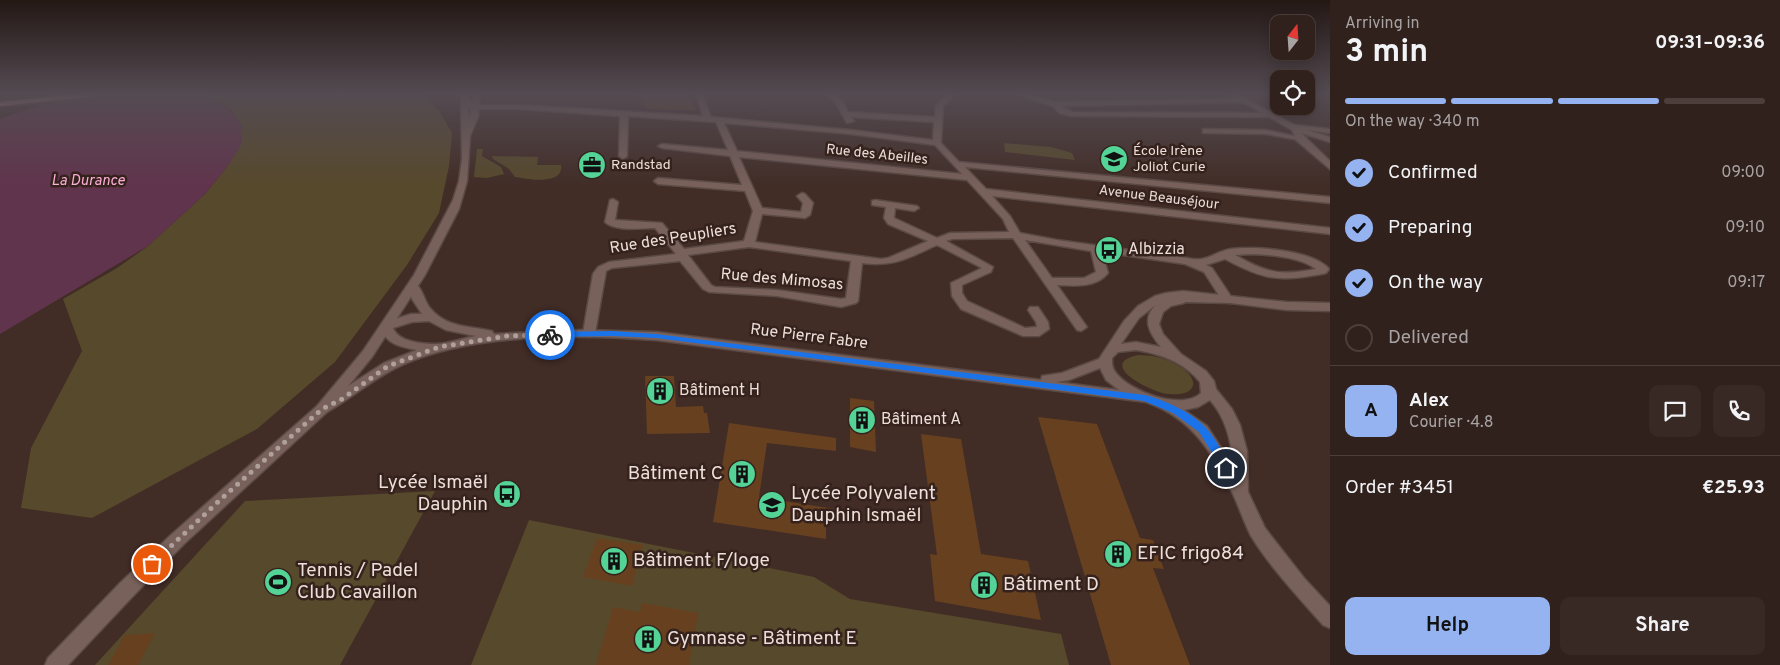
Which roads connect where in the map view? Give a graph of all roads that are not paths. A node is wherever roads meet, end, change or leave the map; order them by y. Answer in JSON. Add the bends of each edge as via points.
{"nodes":[{"id":1,"x":465,"y":125,"type":"edge"},
{"id":2,"x":471,"y":125,"type":"edge"},
{"id":3,"x":624,"y":125,"type":"edge"},
{"id":4,"x":721,"y":125,"type":"edge"},
{"id":5,"x":774,"y":125,"type":"edge"},
{"id":6,"x":853,"y":125,"type":"edge"},
{"id":7,"x":939,"y":125,"type":"edge"},
{"id":8,"x":1285,"y":125,"type":"edge"},
{"id":9,"x":1206,"y":131,"type":"dead end"},
{"id":10,"x":1330,"y":131,"type":"edge"},
{"id":11,"x":851,"y":132,"type":"junction"},
{"id":12,"x":1295,"y":132,"type":"junction"},
{"id":13,"x":467,"y":135,"type":"junction"},
{"id":14,"x":1330,"y":140,"type":"edge"},
{"id":15,"x":937,"y":143,"type":"junction"},
{"id":16,"x":662,"y":146,"type":"dead end"},
{"id":17,"x":734,"y":154,"type":"junction"},
{"id":18,"x":624,"y":156,"type":"dead end"},
{"id":19,"x":958,"y":164,"type":"junction"},
{"id":20,"x":1330,"y":166,"type":"edge"},
{"id":21,"x":970,"y":177,"type":"junction"},
{"id":22,"x":658,"y":180,"type":"dead end"},
{"id":23,"x":747,"y":188,"type":"junction"},
{"id":24,"x":985,"y":192,"type":"junction"},
{"id":25,"x":802,"y":196,"type":"dead end"},
{"id":26,"x":1330,"y":200,"type":"edge"},
{"id":27,"x":613,"y":202,"type":"dead end"},
{"id":28,"x":874,"y":203,"type":"dead end"},
{"id":29,"x":891,"y":205,"type":"junction"},
{"id":30,"x":914,"y":208,"type":"dead end"},
{"id":31,"x":758,"y":211,"type":"junction"},
{"id":32,"x":1330,"y":232,"type":"edge"},
{"id":33,"x":1016,"y":235,"type":"junction"},
{"id":34,"x":936,"y":241,"type":"junction"},
{"id":35,"x":750,"y":244,"type":"junction"},
{"id":36,"x":1096,"y":248,"type":"junction"},
{"id":37,"x":1225,"y":254,"type":"junction"},
{"id":38,"x":682,"y":255,"type":"junction"},
{"id":39,"x":857,"y":260,"type":"junction"},
{"id":40,"x":1196,"y":264,"type":"junction"},
{"id":41,"x":1047,"y":281,"type":"junction"},
{"id":42,"x":413,"y":286,"type":"junction"},
{"id":43,"x":1227,"y":299,"type":"junction"},
{"id":44,"x":1170,"y":301,"type":"junction"},
{"id":45,"x":1330,"y":307,"type":"edge"},
{"id":46,"x":1034,"y":310,"type":"dead end"},
{"id":47,"x":1330,"y":314,"type":"edge"},
{"id":48,"x":429,"y":317,"type":"junction"},
{"id":49,"x":386,"y":326,"type":"junction"},
{"id":50,"x":1081,"y":327,"type":"dead end"},
{"id":51,"x":589,"y":334,"type":"junction"},
{"id":52,"x":507,"y":336,"type":"junction"},
{"id":53,"x":439,"y":347,"type":"junction"},
{"id":54,"x":1114,"y":349,"type":"junction"},
{"id":55,"x":1177,"y":357,"type":"junction"},
{"id":56,"x":1104,"y":362,"type":"junction"},
{"id":57,"x":1023,"y":381,"type":"junction"},
{"id":58,"x":1210,"y":391,"type":"junction"},
{"id":59,"x":1145,"y":398,"type":"junction"},
{"id":60,"x":1160,"y":402,"type":"junction"},
{"id":61,"x":322,"y":409,"type":"junction"},
{"id":62,"x":1240,"y":492,"type":"junction"},
{"id":63,"x":1330,"y":620,"type":"edge"},
{"id":64,"x":55,"y":665,"type":"edge"}],
"edges":[{"from":1,"to":13,"type":"street"},
{"from":2,"to":13,"type":"street"},
{"from":3,"to":18,"type":"street"},
{"from":4,"to":17,"type":"street"},
{"from":5,"to":11,"type":"street"},
{"from":6,"to":11,"type":"street"},
{"from":7,"to":15,"type":"street"},
{"from":8,"to":12,"type":"street"},
{"from":9,"to":12,"type":"street"},
{"from":10,"to":12,"type":"street"},
{"from":11,"to":15,"type":"street"},
{"from":12,"to":14,"type":"street"},
{"from":12,"to":20,"type":"street"},
{"from":13,"to":42,"type":"street","via":[[464,180],[458,198]]},
{"from":15,"to":19,"type":"street"},
{"from":16,"to":17,"type":"street","name":"Rue des Abeilles"},
{"from":17,"to":21,"type":"street","name":"Rue des Abeilles"},
{"from":17,"to":23,"type":"street"},
{"from":19,"to":21,"type":"street"},
{"from":19,"to":26,"type":"street"},
{"from":21,"to":24,"type":"street"},
{"from":22,"to":23,"type":"street"},
{"from":23,"to":31,"type":"street"},
{"from":24,"to":32,"type":"street","name":"Avenue Beauséjour"},
{"from":24,"to":33,"type":"street","via":[[1007,218]]},
{"from":25,"to":31,"type":"street","via":[[808,203],[805,215]]},
{"from":27,"to":38,"type":"street","via":[[610,222],[658,226]]},
{"from":28,"to":29,"type":"street"},
{"from":29,"to":30,"type":"street"},
{"from":29,"to":34,"type":"street","via":[[889,218],[892,222]]},
{"from":31,"to":35,"type":"street","name":"Rue des Peupliers"},
{"from":33,"to":34,"type":"street","via":[[957,235]]},
{"from":33,"to":36,"type":"street"},
{"from":33,"to":41,"type":"street"},
{"from":34,"to":39,"type":"street","via":[[890,261]]},
{"from":34,"to":46,"type":"street","via":[[988,267],[957,283],[955,288],[959,300],[965,306],[1023,332],[1036,333],[1043,328]]},
{"from":35,"to":38,"type":"street","name":"Rue des Peupliers"},
{"from":35,"to":39,"type":"street"},
{"from":36,"to":40,"type":"street"},
{"from":36,"to":41,"type":"street","via":[[1102,273],[1096,278]]},
{"from":37,"to":37,"type":"street","via":[[1242,250],[1300,258],[1316,262],[1323,269],[1288,278],[1267,276]]},
{"from":37,"to":40,"type":"street"},
{"from":38,"to":39,"type":"street","name":"Rue des Mimosas","via":[[707,287],[713,290],[777,293],[848,304],[852,301]]},
{"from":38,"to":51,"type":"street","name":"Rue des Peupliers","via":[[617,262],[602,269]]},
{"from":40,"to":43,"type":"street","via":[[1212,274]]},
{"from":41,"to":50,"type":"street"},
{"from":42,"to":48,"type":"street","via":[[420,306]]},
{"from":42,"to":49,"type":"street"},
{"from":43,"to":44,"type":"street"},
{"from":43,"to":45,"type":"street"},
{"from":43,"to":54,"type":"street","via":[[1183,294],[1154,300],[1135,314]]},
{"from":44,"to":47,"type":"street","via":[[1191,300],[1289,313]]},
{"from":44,"to":55,"type":"street","via":[[1159,309],[1152,323],[1156,333]]},
{"from":48,"to":49,"type":"street","via":[[410,318]]},
{"from":48,"to":52,"type":"street","via":[[458,330]]},
{"from":49,"to":53,"type":"street","via":[[390,336],[402,342]]},
{"from":49,"to":61,"type":"street","via":[[355,372]]},
{"from":51,"to":52,"type":"street","name":"Rue Pierre Fabre"},
{"from":51,"to":57,"type":"street","name":"Rue Pierre Fabre","via":[[648,335]]},
{"from":52,"to":53,"type":"street"},
{"from":53,"to":61,"type":"street","via":[[388,366],[342,399]]},
{"from":54,"to":55,"type":"street","via":[[1136,346]]},
{"from":54,"to":56,"type":"street"},
{"from":55,"to":58,"type":"street","via":[[1204,377]]},
{"from":56,"to":57,"type":"street","name":"Rue Pierre Fabre","via":[[1064,377]]},
{"from":56,"to":59,"type":"street","via":[[1116,381]]},
{"from":57,"to":59,"type":"street","name":"Rue Pierre Fabre"},
{"from":58,"to":60,"type":"street","via":[[1206,399],[1195,404]]},
{"from":58,"to":62,"type":"street","via":[[1218,398],[1235,432],[1242,462]]},
{"from":59,"to":60,"type":"street"},
{"from":60,"to":62,"type":"street","via":[[1202,430]]},
{"from":61,"to":64,"type":"street","via":[[178,539]]},
{"from":62,"to":63,"type":"street","via":[[1268,547]]}]}
